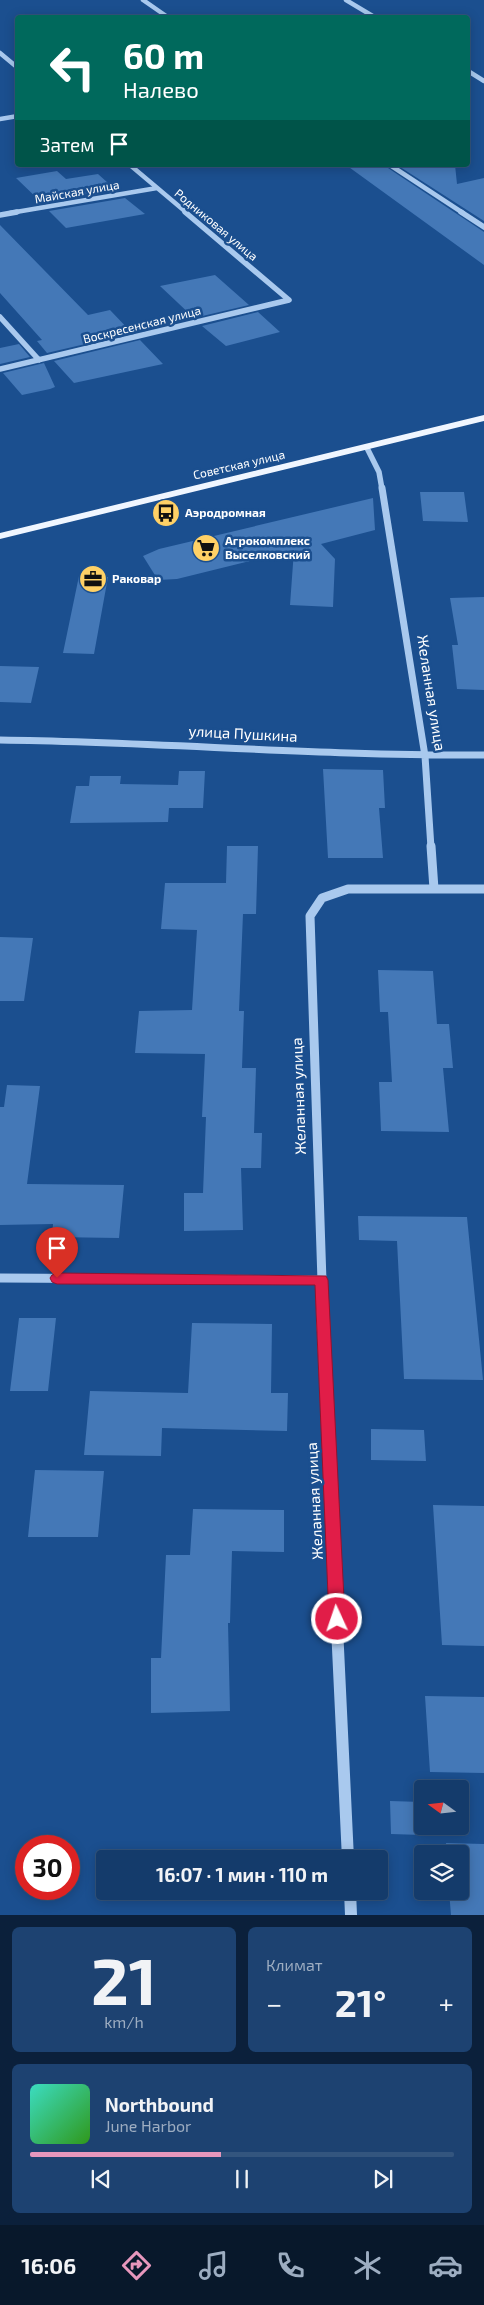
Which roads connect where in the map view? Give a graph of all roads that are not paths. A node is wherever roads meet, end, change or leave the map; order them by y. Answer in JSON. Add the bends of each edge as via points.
{"nodes":[{"id":1,"x":143,"y":0,"type":"edge"},
{"id":2,"x":346,"y":0,"type":"edge"},
{"id":3,"x":165,"y":15,"type":"edge"},
{"id":4,"x":371,"y":15,"type":"edge"},
{"id":5,"x":0,"y":53,"type":"edge"},
{"id":6,"x":15,"y":66,"type":"edge"},
{"id":7,"x":470,"y":72,"type":"edge"},
{"id":8,"x":484,"y":81,"type":"edge"},
{"id":9,"x":15,"y":116,"type":"edge"},
{"id":10,"x":0,"y":119,"type":"edge"},
{"id":11,"x":132,"y":167,"type":"edge"},
{"id":12,"x":393,"y":167,"type":"edge"},
{"id":13,"x":157,"y":188,"type":"junction"},
{"id":14,"x":0,"y":215,"type":"edge"},
{"id":15,"x":484,"y":227,"type":"edge"},
{"id":16,"x":289,"y":300,"type":"joint"},
{"id":17,"x":0,"y":317,"type":"edge"},
{"id":18,"x":39,"y":360,"type":"junction"},
{"id":19,"x":0,"y":369,"type":"edge"},
{"id":20,"x":484,"y":418,"type":"edge"},
{"id":21,"x":367,"y":448,"type":"junction"},
{"id":22,"x":0,"y":536,"type":"edge"},
{"id":23,"x":0,"y":740,"type":"edge"},
{"id":24,"x":484,"y":755,"type":"edge"},
{"id":25,"x":425,"y":756,"type":"junction"},
{"id":26,"x":434,"y":889,"type":"junction"},
{"id":27,"x":484,"y":889,"type":"edge"},
{"id":28,"x":0,"y":1278,"type":"edge"},
{"id":29,"x":321,"y":1280,"type":"junction"},
{"id":30,"x":348,"y":1850,"type":"edge"},
{"id":31,"x":350,"y":1900,"type":"edge"},
{"id":32,"x":351,"y":1915,"type":"edge"}],
"edges":[{"from":1,"to":3,"type":"street"},
{"from":2,"to":4,"type":"street"},
{"from":5,"to":6,"type":"street"},
{"from":7,"to":8,"type":"street"},
{"from":9,"to":10,"type":"street"},
{"from":11,"to":13,"type":"street","name":"Родниковая улица"},
{"from":12,"to":15,"type":"street"},
{"from":13,"to":14,"type":"street","name":"Майская улица"},
{"from":13,"to":16,"type":"street","name":"Родниковая улица"},
{"from":16,"to":18,"type":"street","name":"Воскресенская улица"},
{"from":17,"to":18,"type":"street"},
{"from":18,"to":19,"type":"street","name":"Воскресенская улица"},
{"from":20,"to":21,"type":"main road","name":"Советская улица"},
{"from":21,"to":22,"type":"main road","name":"Советская улица"},
{"from":21,"to":25,"type":"street","name":"Желанная улица","via":[[379,472]]},
{"from":23,"to":25,"type":"street","name":"улица Пушкина","via":[[72,740]]},
{"from":24,"to":25,"type":"street","name":"улица Пушкина"},
{"from":25,"to":26,"type":"street","name":"Желанная улица"},
{"from":26,"to":27,"type":"street"},
{"from":26,"to":29,"type":"street","name":"Желанная улица","via":[[348,890],[322,898],[310,916]]},
{"from":28,"to":29,"type":"street"},
{"from":29,"to":30,"type":"street","name":"Желанная улица"},
{"from":31,"to":32,"type":"street"}]}
